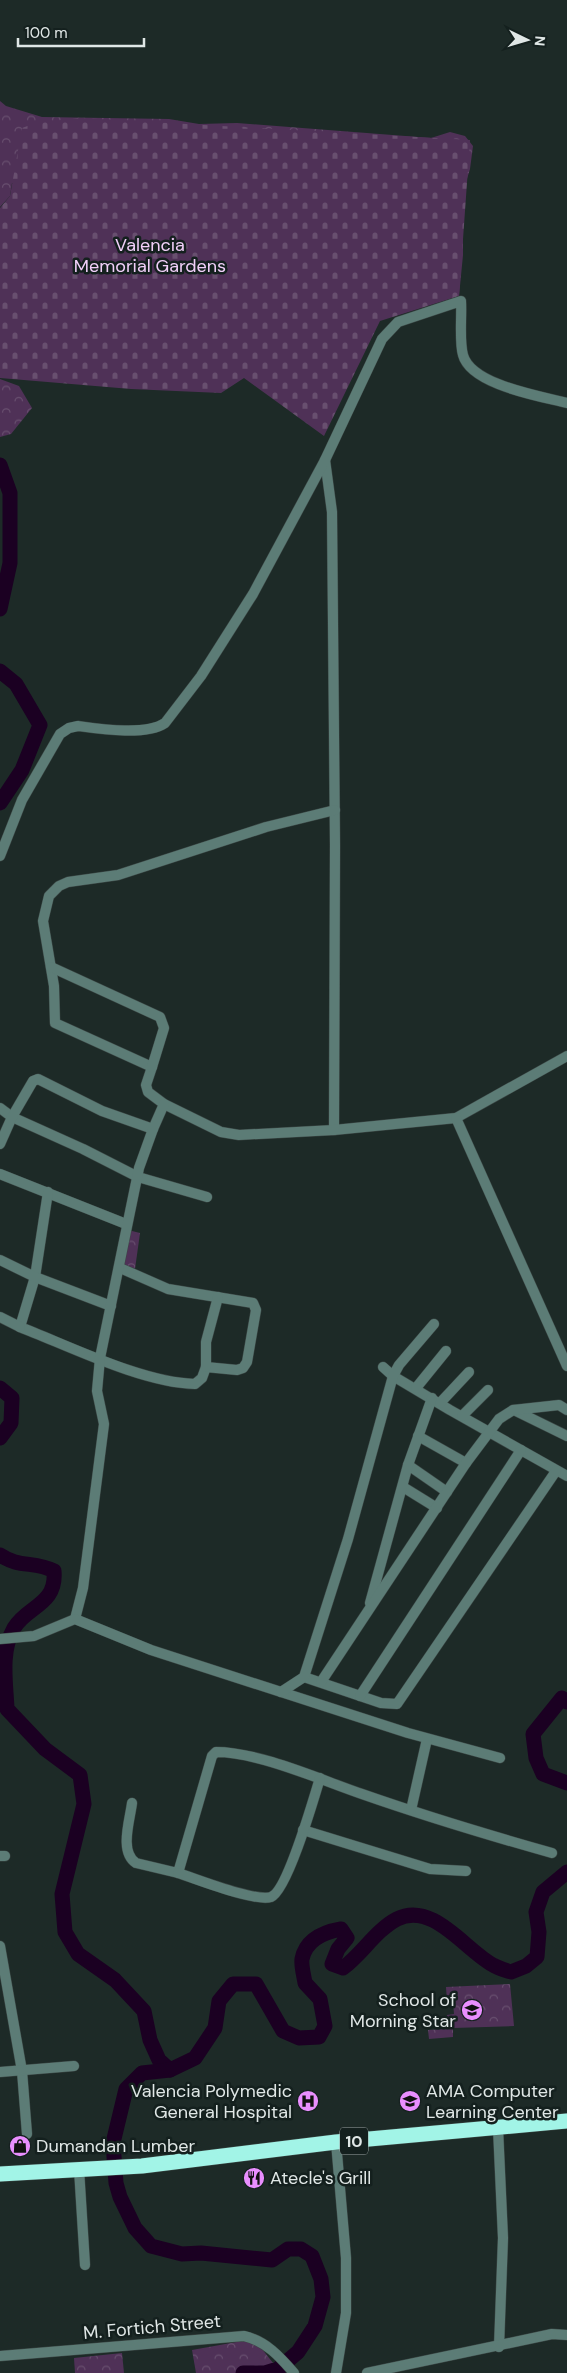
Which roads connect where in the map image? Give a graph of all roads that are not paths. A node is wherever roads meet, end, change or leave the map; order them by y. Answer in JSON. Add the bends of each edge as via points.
{"nodes":[{"id":1,"x":567,"y":403,"type":"edge"},
{"id":2,"x":325,"y":460,"type":"junction"},
{"id":3,"x":335,"y":810,"type":"junction"},
{"id":4,"x":0,"y":856,"type":"edge"},
{"id":5,"x":50,"y":967,"type":"junction"},
{"id":6,"x":567,"y":1056,"type":"edge"},
{"id":7,"x":152,"y":1067,"type":"junction"},
{"id":8,"x":164,"y":1104,"type":"junction"},
{"id":9,"x":0,"y":1108,"type":"edge"},
{"id":10,"x":12,"y":1117,"type":"junction"},
{"id":11,"x":456,"y":1118,"type":"junction"},
{"id":12,"x":153,"y":1129,"type":"junction"},
{"id":13,"x":334,"y":1130,"type":"junction"},
{"id":14,"x":0,"y":1144,"type":"edge"},
{"id":15,"x":0,"y":1174,"type":"edge"},
{"id":16,"x":138,"y":1177,"type":"junction"},
{"id":17,"x":48,"y":1192,"type":"junction"},
{"id":18,"x":207,"y":1197,"type":"dead end"},
{"id":19,"x":126,"y":1224,"type":"junction"},
{"id":20,"x":0,"y":1260,"type":"edge"},
{"id":21,"x":120,"y":1268,"type":"junction"},
{"id":22,"x":35,"y":1277,"type":"junction"},
{"id":23,"x":218,"y":1298,"type":"junction"},
{"id":24,"x":111,"y":1306,"type":"junction"},
{"id":25,"x":0,"y":1317,"type":"edge"},
{"id":26,"x":434,"y":1324,"type":"dead end"},
{"id":27,"x":20,"y":1327,"type":"junction"},
{"id":28,"x":446,"y":1351,"type":"dead end"},
{"id":29,"x":100,"y":1358,"type":"junction"},
{"id":30,"x":567,"y":1366,"type":"edge"},
{"id":31,"x":206,"y":1367,"type":"junction"},
{"id":32,"x":383,"y":1367,"type":"dead end"},
{"id":33,"x":469,"y":1372,"type":"dead end"},
{"id":34,"x":393,"y":1376,"type":"junction"},
{"id":35,"x":416,"y":1388,"type":"junction"},
{"id":36,"x":488,"y":1390,"type":"dead end"},
{"id":37,"x":436,"y":1401,"type":"junction"},
{"id":38,"x":513,"y":1410,"type":"junction"},
{"id":39,"x":567,"y":1410,"type":"edge"},
{"id":40,"x":462,"y":1416,"type":"junction"},
{"id":41,"x":490,"y":1432,"type":"junction"},
{"id":42,"x":418,"y":1436,"type":"junction"},
{"id":43,"x":567,"y":1436,"type":"edge"},
{"id":44,"x":521,"y":1450,"type":"junction"},
{"id":45,"x":466,"y":1463,"type":"junction"},
{"id":46,"x":408,"y":1465,"type":"junction"},
{"id":47,"x":556,"y":1471,"type":"junction"},
{"id":48,"x":567,"y":1476,"type":"edge"},
{"id":49,"x":403,"y":1487,"type":"junction"},
{"id":50,"x":447,"y":1492,"type":"junction"},
{"id":51,"x":436,"y":1508,"type":"junction"},
{"id":52,"x":367,"y":1614,"type":"junction"},
{"id":53,"x":75,"y":1619,"type":"junction"},
{"id":54,"x":0,"y":1639,"type":"edge"},
{"id":55,"x":304,"y":1677,"type":"junction"},
{"id":56,"x":321,"y":1682,"type":"junction"},
{"id":57,"x":281,"y":1692,"type":"junction"},
{"id":58,"x":360,"y":1696,"type":"junction"},
{"id":59,"x":427,"y":1739,"type":"junction"},
{"id":60,"x":500,"y":1758,"type":"dead end"},
{"id":61,"x":320,"y":1778,"type":"junction"},
{"id":62,"x":132,"y":1803,"type":"dead end"},
{"id":63,"x":411,"y":1810,"type":"junction"},
{"id":64,"x":303,"y":1830,"type":"junction"},
{"id":65,"x":552,"y":1853,"type":"dead end"},
{"id":66,"x":466,"y":1872,"type":"dead end"},
{"id":67,"x":178,"y":1873,"type":"junction"},
{"id":68,"x":0,"y":1946,"type":"edge"},
{"id":69,"x":74,"y":2066,"type":"dead end"},
{"id":70,"x":22,"y":2070,"type":"junction"},
{"id":71,"x":0,"y":2072,"type":"edge"},
{"id":72,"x":567,"y":2121,"type":"edge"},
{"id":73,"x":498,"y":2128,"type":"junction"},
{"id":74,"x":27,"y":2134,"type":"dead end"},
{"id":75,"x":336,"y":2142,"type":"junction"},
{"id":76,"x":79,"y":2169,"type":"junction"},
{"id":77,"x":0,"y":2174,"type":"edge"},
{"id":78,"x":85,"y":2265,"type":"dead end"},
{"id":79,"x":567,"y":2335,"type":"edge"},
{"id":80,"x":500,"y":2347,"type":"junction"},
{"id":81,"x":0,"y":2356,"type":"edge"},
{"id":82,"x":293,"y":2372,"type":"edge"},
{"id":83,"x":336,"y":2373,"type":"edge"},
{"id":84,"x":366,"y":2373,"type":"edge"}],
"edges":[{"from":1,"to":2,"type":"street","via":[[485,379],[474,372],[463,355],[462,301],[392,326],[377,348]]},
{"from":2,"to":3,"type":"street","via":[[332,512]]},
{"from":2,"to":4,"type":"street","via":[[253,594],[201,676],[165,723],[159,727],[133,730],[78,726],[60,734],[22,800]]},
{"from":3,"to":5,"type":"street","via":[[266,827],[118,875],[59,886],[49,896],[43,921]]},
{"from":3,"to":13,"type":"street"},
{"from":5,"to":7,"type":"street","via":[[55,1023]]},
{"from":5,"to":7,"type":"street","via":[[160,1017],[164,1028]]},
{"from":6,"to":11,"type":"street"},
{"from":7,"to":8,"type":"street","via":[[147,1090]]},
{"from":8,"to":12,"type":"street"},
{"from":8,"to":13,"type":"street","via":[[221,1132],[238,1135]]},
{"from":9,"to":10,"type":"street"},
{"from":10,"to":12,"type":"street","via":[[38,1079],[102,1111]]},
{"from":10,"to":14,"type":"street"},
{"from":10,"to":16,"type":"street"},
{"from":11,"to":13,"type":"street"},
{"from":11,"to":30,"type":"street"},
{"from":12,"to":16,"type":"street"},
{"from":15,"to":17,"type":"street"},
{"from":16,"to":18,"type":"street"},
{"from":16,"to":19,"type":"street"},
{"from":17,"to":19,"type":"street"},
{"from":17,"to":22,"type":"street"},
{"from":19,"to":21,"type":"street"},
{"from":20,"to":22,"type":"street"},
{"from":21,"to":23,"type":"street","via":[[168,1289]]},
{"from":21,"to":24,"type":"street"},
{"from":22,"to":24,"type":"street"},
{"from":22,"to":27,"type":"street"},
{"from":23,"to":31,"type":"street","via":[[206,1342]]},
{"from":23,"to":31,"type":"street","via":[[251,1302],[256,1307],[247,1362],[237,1370]]},
{"from":24,"to":29,"type":"street"},
{"from":25,"to":27,"type":"street"},
{"from":26,"to":34,"type":"street"},
{"from":27,"to":29,"type":"street"},
{"from":28,"to":35,"type":"street"},
{"from":29,"to":31,"type":"street","via":[[138,1373],[191,1384],[198,1383]]},
{"from":29,"to":53,"type":"street","via":[[97,1391],[104,1424],[83,1588]]},
{"from":32,"to":34,"type":"street"},
{"from":33,"to":37,"type":"street"},
{"from":34,"to":35,"type":"street"},
{"from":34,"to":55,"type":"street","via":[[348,1539]]},
{"from":35,"to":37,"type":"street"},
{"from":36,"to":40,"type":"street"},
{"from":37,"to":40,"type":"street"},
{"from":37,"to":42,"type":"street"},
{"from":38,"to":39,"type":"street","via":[[559,1404]]},
{"from":38,"to":41,"type":"street","via":[[499,1419]]},
{"from":38,"to":43,"type":"street"},
{"from":40,"to":41,"type":"street"},
{"from":41,"to":44,"type":"street"},
{"from":41,"to":45,"type":"street"},
{"from":42,"to":45,"type":"street"},
{"from":42,"to":46,"type":"street"},
{"from":44,"to":47,"type":"street"},
{"from":44,"to":58,"type":"street"},
{"from":45,"to":50,"type":"street"},
{"from":46,"to":49,"type":"street"},
{"from":46,"to":50,"type":"street"},
{"from":47,"to":48,"type":"street"},
{"from":47,"to":58,"type":"street","via":[[401,1700],[389,1705]]},
{"from":49,"to":51,"type":"street"},
{"from":49,"to":52,"type":"street"},
{"from":50,"to":51,"type":"street"},
{"from":51,"to":52,"type":"street"},
{"from":52,"to":56,"type":"street"},
{"from":53,"to":54,"type":"street","via":[[34,1636]]},
{"from":53,"to":57,"type":"street","via":[[152,1650]]},
{"from":55,"to":56,"type":"street"},
{"from":55,"to":57,"type":"street"},
{"from":56,"to":58,"type":"street"},
{"from":57,"to":59,"type":"street"},
{"from":59,"to":60,"type":"street"},
{"from":59,"to":63,"type":"street"},
{"from":61,"to":63,"type":"street"},
{"from":61,"to":64,"type":"street"},
{"from":61,"to":67,"type":"street","via":[[250,1757],[216,1752],[212,1756]]},
{"from":62,"to":67,"type":"street","via":[[127,1848],[130,1859]]},
{"from":63,"to":65,"type":"street"},
{"from":64,"to":66,"type":"street","via":[[430,1869]]},
{"from":64,"to":67,"type":"street","via":[[279,1891],[272,1896],[265,1898],[240,1893]]},
{"from":68,"to":70,"type":"street"},
{"from":69,"to":70,"type":"street"},
{"from":70,"to":71,"type":"street"},
{"from":70,"to":74,"type":"street"},
{"from":72,"to":73,"type":"highway","number":"10"},
{"from":73,"to":75,"type":"highway","number":"10"},
{"from":73,"to":80,"type":"street","via":[[503,2238]]},
{"from":75,"to":76,"type":"highway","number":"10","via":[[142,2166]]},
{"from":75,"to":83,"type":"street","via":[[346,2258],[346,2313]]},
{"from":76,"to":77,"type":"highway","number":"10"},
{"from":76,"to":78,"type":"street"},
{"from":79,"to":80,"type":"street","via":[[552,2334]]},
{"from":80,"to":84,"type":"street"},
{"from":81,"to":82,"type":"street","name":"M. Fortich Street","via":[[240,2336],[273,2350]]}]}
